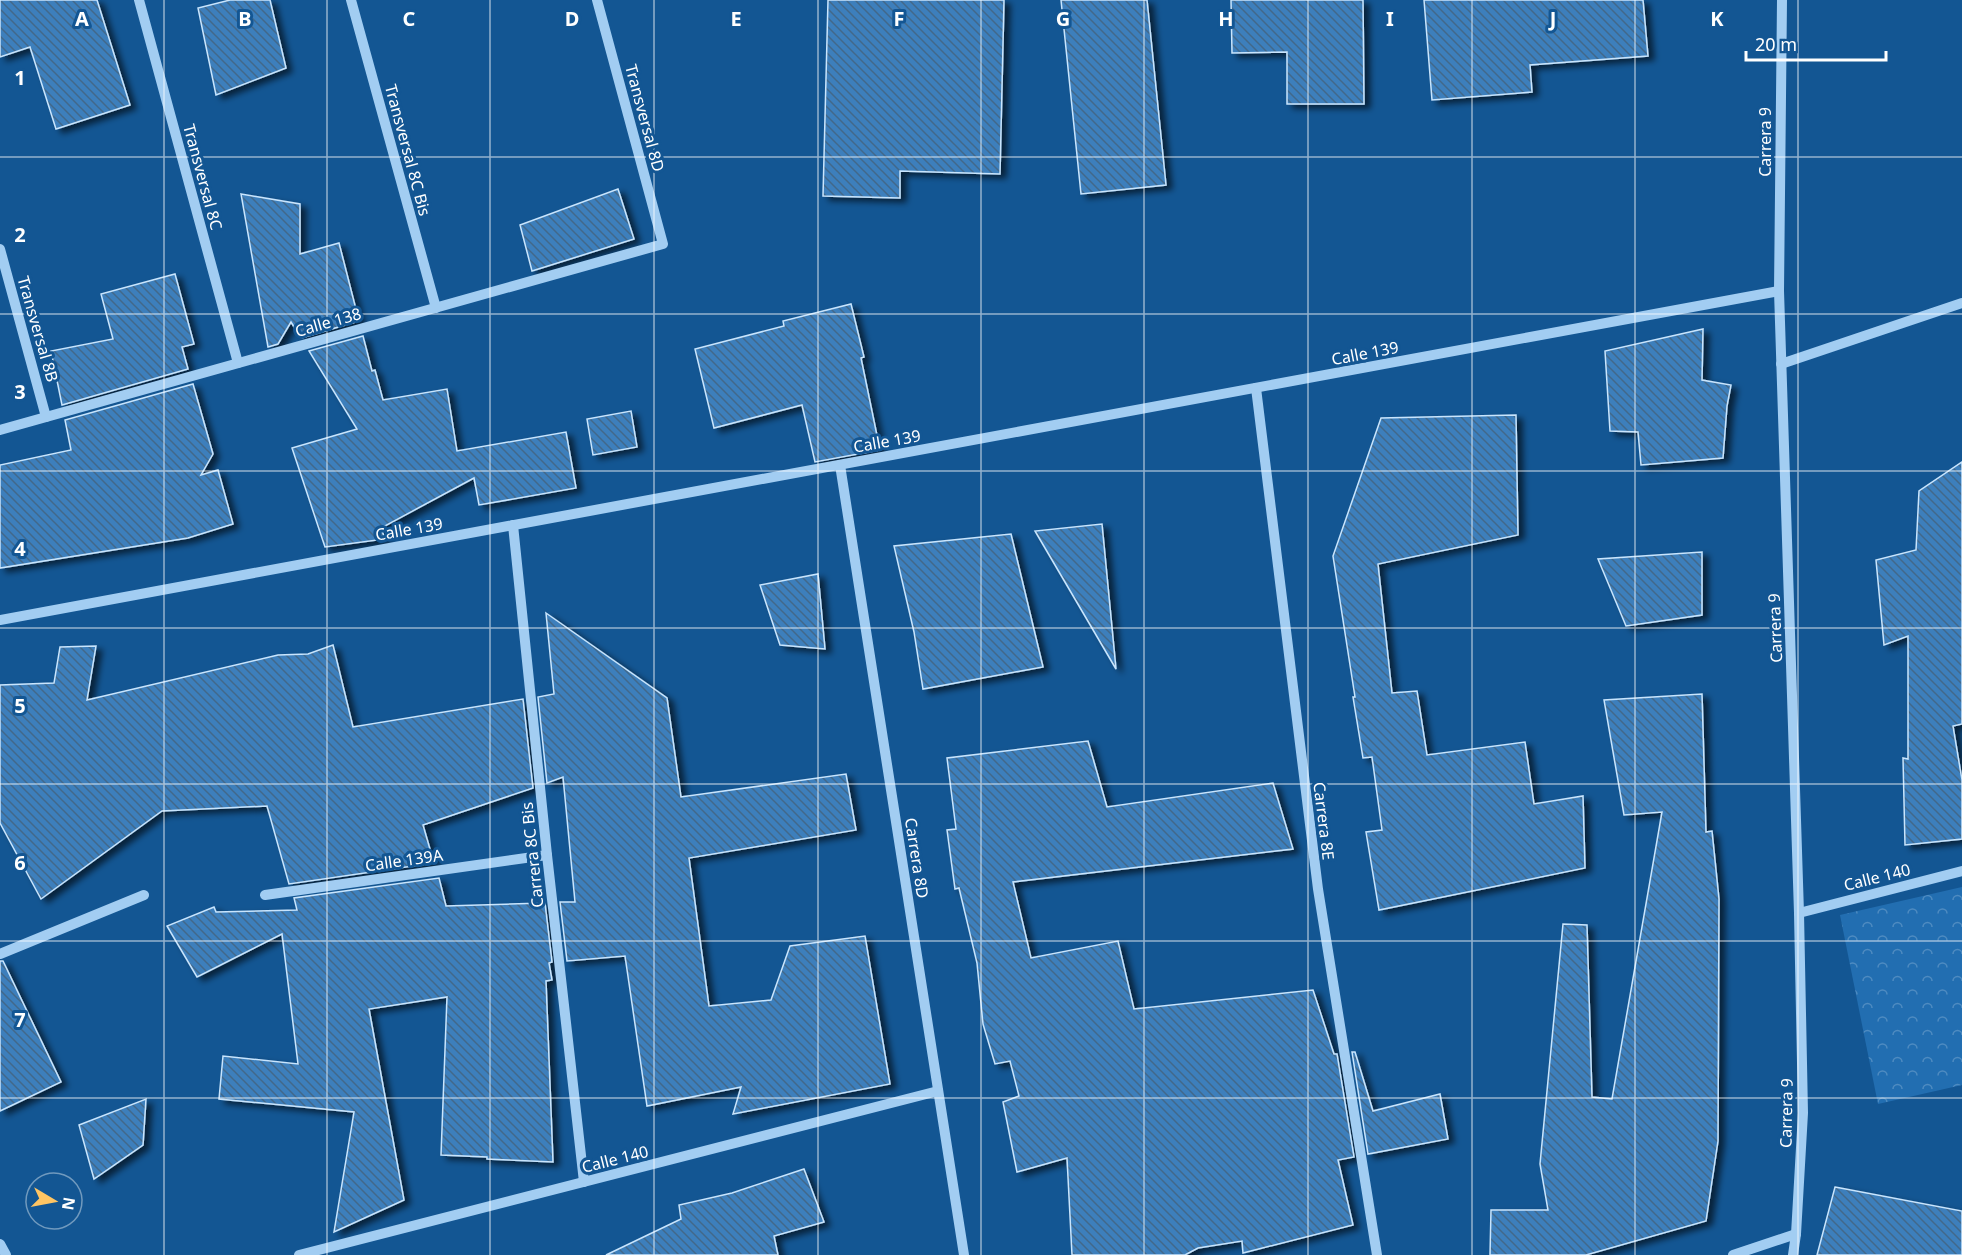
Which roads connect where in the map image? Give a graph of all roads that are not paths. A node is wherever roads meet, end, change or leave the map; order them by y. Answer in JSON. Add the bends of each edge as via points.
{"nodes":[{"id":1,"x":139,"y":0,"type":"edge"},
{"id":2,"x":351,"y":0,"type":"edge"},
{"id":3,"x":597,"y":0,"type":"edge"},
{"id":4,"x":1782,"y":0,"type":"edge"},
{"id":5,"x":663,"y":244,"type":"joint"},
{"id":6,"x":0,"y":249,"type":"edge"},
{"id":7,"x":1779,"y":291,"type":"junction"},
{"id":8,"x":1962,"y":303,"type":"edge"},
{"id":9,"x":436,"y":308,"type":"junction"},
{"id":10,"x":238,"y":363,"type":"junction"},
{"id":11,"x":1781,"y":364,"type":"junction"},
{"id":12,"x":1256,"y":388,"type":"junction"},
{"id":13,"x":46,"y":417,"type":"junction"},
{"id":14,"x":0,"y":430,"type":"edge"},
{"id":15,"x":840,"y":465,"type":"junction"},
{"id":16,"x":513,"y":525,"type":"junction"},
{"id":17,"x":0,"y":620,"type":"edge"},
{"id":18,"x":547,"y":855,"type":"junction"},
{"id":19,"x":1962,"y":871,"type":"edge"},
{"id":20,"x":265,"y":895,"type":"dead end"},
{"id":21,"x":144,"y":896,"type":"dead end"},
{"id":22,"x":1799,"y":913,"type":"junction"},
{"id":23,"x":0,"y":954,"type":"edge"},
{"id":24,"x":939,"y":1092,"type":"junction"},
{"id":25,"x":584,"y":1182,"type":"junction"},
{"id":26,"x":1796,"y":1234,"type":"junction"},
{"id":27,"x":0,"y":1244,"type":"edge"},
{"id":28,"x":318,"y":1252,"type":"edge"},
{"id":29,"x":6,"y":1255,"type":"edge"},
{"id":30,"x":299,"y":1255,"type":"edge"},
{"id":31,"x":964,"y":1255,"type":"edge"},
{"id":32,"x":1377,"y":1255,"type":"edge"},
{"id":33,"x":1733,"y":1255,"type":"edge"},
{"id":34,"x":1793,"y":1255,"type":"edge"}],
"edges":[{"from":1,"to":10,"type":"street","name":"Transversal 8C"},
{"from":2,"to":9,"type":"street","name":"Transversal 8C Bis"},
{"from":3,"to":5,"type":"street","name":"Transversal 8D"},
{"from":4,"to":7,"type":"street","name":"Carrera 9"},
{"from":5,"to":9,"type":"street","name":"Calle 138"},
{"from":6,"to":13,"type":"street","name":"Transversal 8B"},
{"from":7,"to":11,"type":"street","name":"Carrera 9"},
{"from":7,"to":12,"type":"street","name":"Calle 139"},
{"from":8,"to":11,"type":"street"},
{"from":9,"to":10,"type":"street","name":"Calle 138"},
{"from":10,"to":13,"type":"street","name":"Calle 138"},
{"from":11,"to":22,"type":"street","name":"Carrera 9"},
{"from":12,"to":15,"type":"street","name":"Calle 139"},
{"from":12,"to":32,"type":"street","name":"Carrera 8E","via":[[1318,889]]},
{"from":13,"to":14,"type":"street","name":"Calle 138"},
{"from":15,"to":16,"type":"street","name":"Calle 139"},
{"from":15,"to":24,"type":"street","name":"Carrera 8D"},
{"from":16,"to":17,"type":"street","name":"Calle 139"},
{"from":16,"to":18,"type":"street","name":"Carrera 8C Bis"},
{"from":18,"to":20,"type":"street","name":"Calle 139A"},
{"from":18,"to":25,"type":"street","name":"Carrera 8C Bis"},
{"from":19,"to":22,"type":"street","name":"Calle 140"},
{"from":21,"to":23,"type":"street"},
{"from":22,"to":26,"type":"street","name":"Carrera 9","via":[[1803,1113]]},
{"from":24,"to":25,"type":"street","name":"Calle 140"},
{"from":24,"to":31,"type":"street","name":"Carrera 8D"},
{"from":25,"to":28,"type":"street","name":"Calle 140"},
{"from":26,"to":33,"type":"street"},
{"from":26,"to":34,"type":"street","name":"Carrera 9"},
{"from":27,"to":29,"type":"street"},
{"from":28,"to":30,"type":"street","name":"Calle 140"}]}
